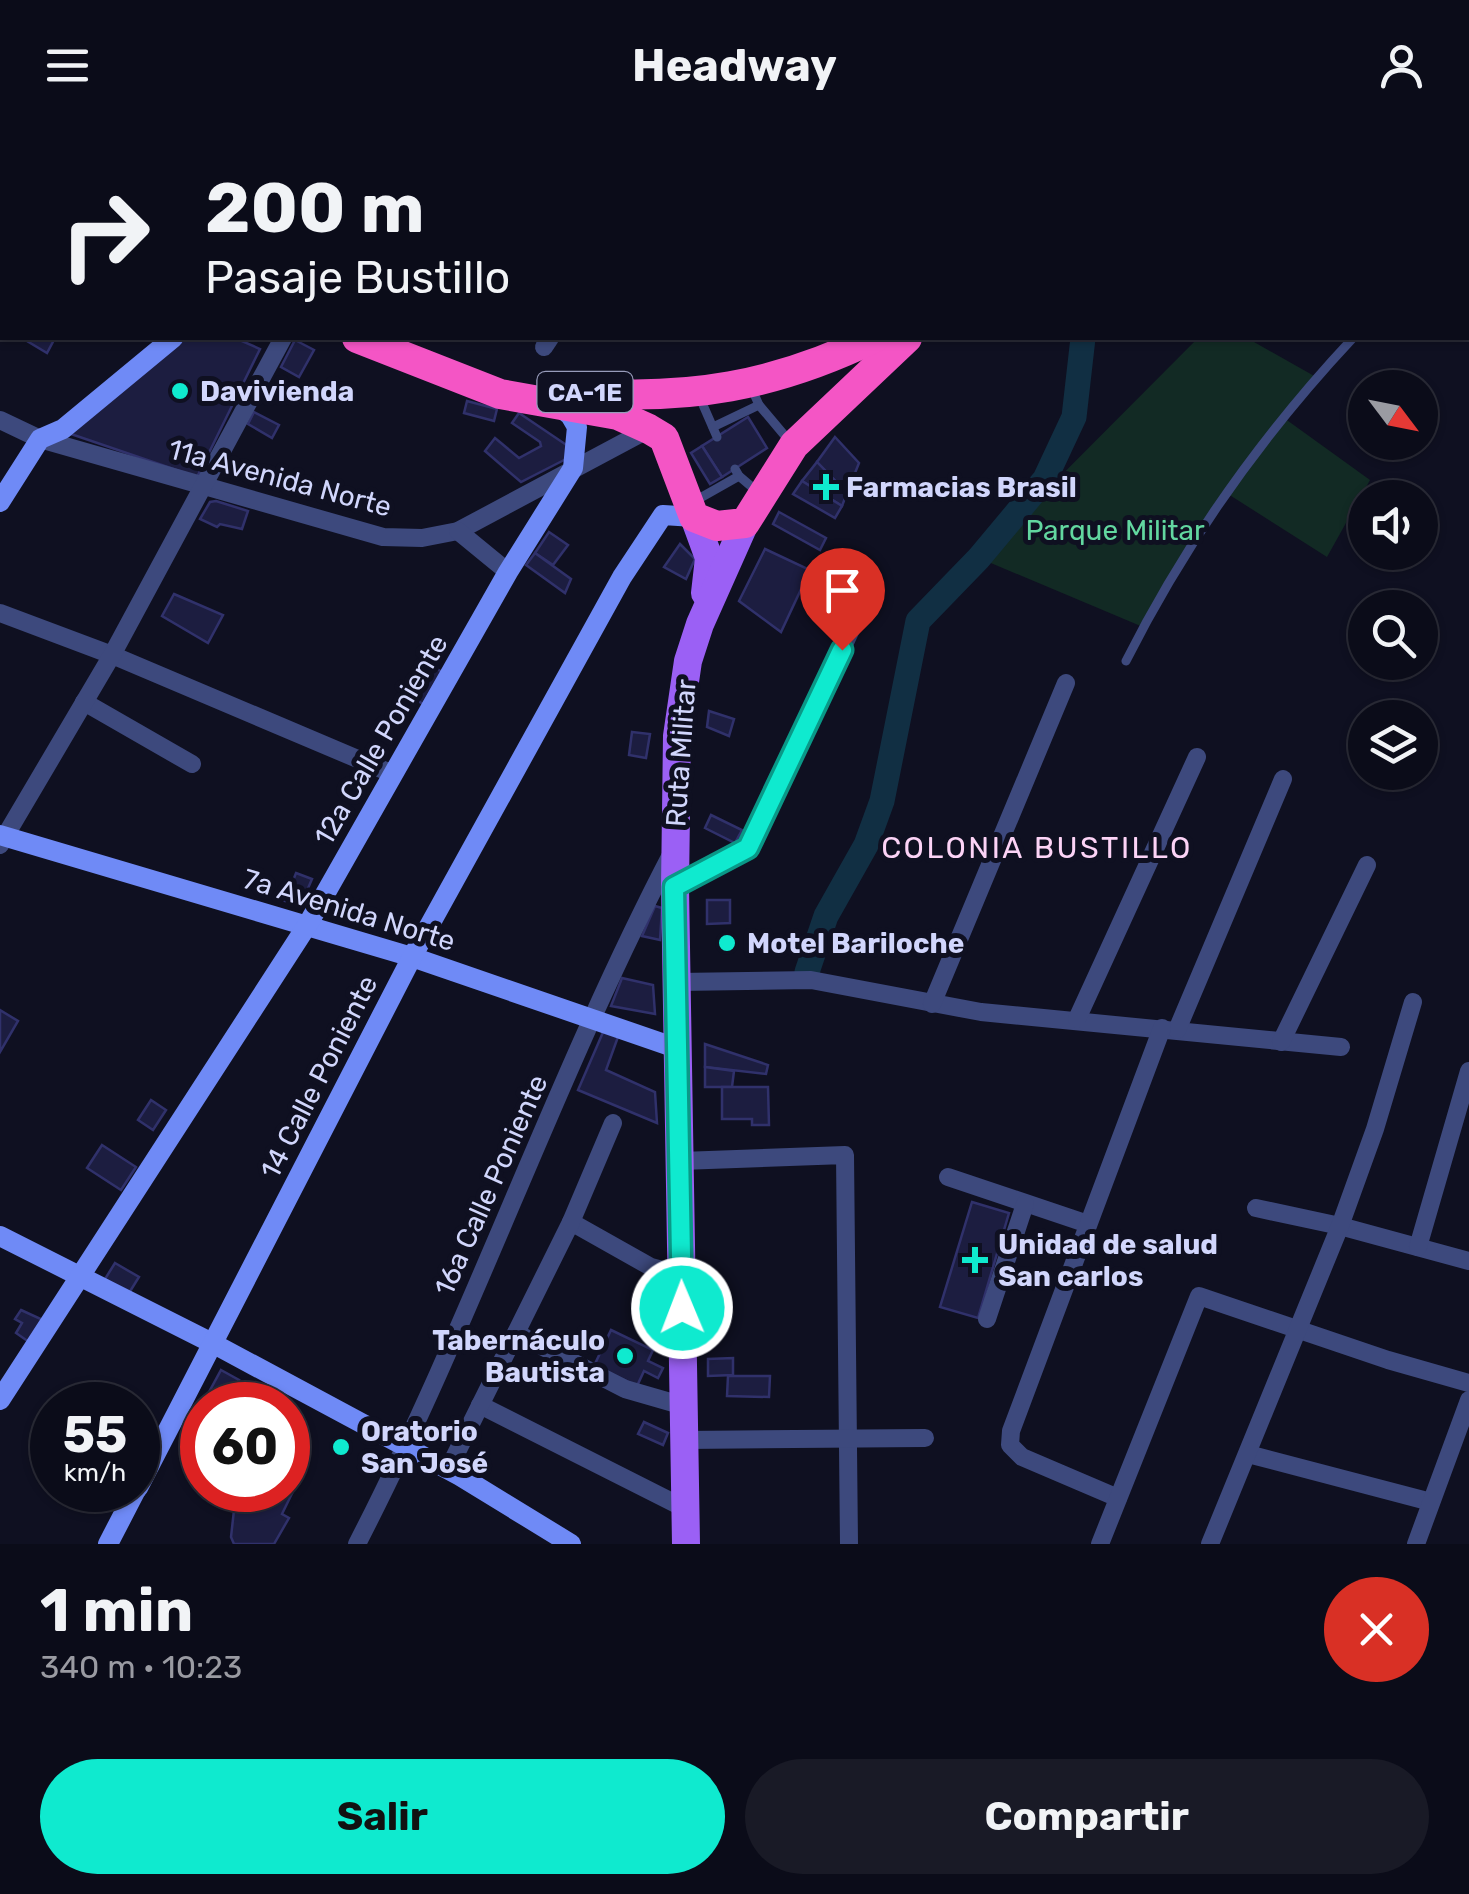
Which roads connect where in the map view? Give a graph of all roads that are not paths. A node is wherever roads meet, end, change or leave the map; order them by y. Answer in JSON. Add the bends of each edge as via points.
{"nodes":[{"id":1,"x":171,"y":340,"type":"edge"},
{"id":2,"x":281,"y":340,"type":"edge"},
{"id":3,"x":363,"y":340,"type":"edge"},
{"id":4,"x":394,"y":340,"type":"edge"},
{"id":5,"x":864,"y":340,"type":"edge"},
{"id":6,"x":905,"y":340,"type":"edge"},
{"id":7,"x":1351,"y":340,"type":"edge"},
{"id":8,"x":830,"y":347,"type":"edge"},
{"id":9,"x":698,"y":393,"type":"junction"},
{"id":10,"x":848,"y":393,"type":"junction"},
{"id":11,"x":754,"y":395,"type":"junction"},
{"id":12,"x":556,"y":405,"type":"junction"},
{"id":13,"x":0,"y":420,"type":"edge"},
{"id":14,"x":656,"y":434,"type":"junction"},
{"id":15,"x":40,"y":439,"type":"junction"},
{"id":16,"x":794,"y":445,"type":"junction"},
{"id":17,"x":572,"y":468,"type":"junction"},
{"id":18,"x":745,"y":480,"type":"junction"},
{"id":19,"x":204,"y":488,"type":"junction"},
{"id":20,"x":0,"y":502,"type":"edge"},
{"id":21,"x":691,"y":510,"type":"junction"},
{"id":22,"x":745,"y":524,"type":"junction"},
{"id":23,"x":458,"y":531,"type":"junction"},
{"id":24,"x":508,"y":572,"type":"junction"},
{"id":25,"x":873,"y":583,"type":"dead end"},
{"id":26,"x":0,"y":613,"type":"edge"},
{"id":27,"x":700,"y":624,"type":"junction"},
{"id":28,"x":112,"y":655,"type":"junction"},
{"id":29,"x":1126,"y":661,"type":"dead end"},
{"id":30,"x":1066,"y":683,"type":"dead end"},
{"id":31,"x":84,"y":702,"type":"junction"},
{"id":32,"x":1197,"y":757,"type":"dead end"},
{"id":33,"x":192,"y":764,"type":"dead end"},
{"id":34,"x":393,"y":774,"type":"junction"},
{"id":35,"x":1284,"y":779,"type":"dead end"},
{"id":36,"x":2,"y":839,"type":"edge"},
{"id":37,"x":675,"y":848,"type":"junction"},
{"id":38,"x":1367,"y":865,"type":"dead end"},
{"id":39,"x":674,"y":887,"type":"junction"},
{"id":40,"x":308,"y":924,"type":"junction"},
{"id":41,"x":412,"y":957,"type":"junction"},
{"id":42,"x":678,"y":982,"type":"junction"},
{"id":43,"x":1413,"y":1002,"type":"dead end"},
{"id":44,"x":932,"y":1004,"type":"junction"},
{"id":45,"x":594,"y":1018,"type":"junction"},
{"id":46,"x":1076,"y":1020,"type":"junction"},
{"id":47,"x":1170,"y":1029,"type":"junction"},
{"id":48,"x":1281,"y":1042,"type":"junction"},
{"id":49,"x":1341,"y":1047,"type":"dead end"},
{"id":50,"x":679,"y":1049,"type":"junction"},
{"id":51,"x":1469,"y":1071,"type":"edge"},
{"id":52,"x":613,"y":1123,"type":"dead end"},
{"id":53,"x":681,"y":1161,"type":"junction"},
{"id":54,"x":948,"y":1177,"type":"dead end"},
{"id":55,"x":1026,"y":1204,"type":"junction"},
{"id":56,"x":1256,"y":1208,"type":"dead end"},
{"id":57,"x":571,"y":1222,"type":"junction"},
{"id":58,"x":1088,"y":1224,"type":"junction"},
{"id":59,"x":1340,"y":1226,"type":"junction"},
{"id":60,"x":0,"y":1236,"type":"edge"},
{"id":61,"x":1418,"y":1247,"type":"junction"},
{"id":62,"x":1469,"y":1260,"type":"edge"},
{"id":63,"x":681,"y":1275,"type":"junction"},
{"id":64,"x":79,"y":1278,"type":"junction"},
{"id":65,"x":987,"y":1318,"type":"dead end"},
{"id":66,"x":1298,"y":1330,"type":"junction"},
{"id":67,"x":516,"y":1333,"type":"junction"},
{"id":68,"x":214,"y":1344,"type":"junction"},
{"id":69,"x":1469,"y":1383,"type":"edge"},
{"id":70,"x":0,"y":1400,"type":"edge"},
{"id":71,"x":1469,"y":1400,"type":"edge"},
{"id":72,"x":480,"y":1405,"type":"junction"},
{"id":73,"x":684,"y":1406,"type":"junction"},
{"id":74,"x":849,"y":1436,"type":"junction"},
{"id":75,"x":925,"y":1438,"type":"dead end"},
{"id":76,"x":685,"y":1440,"type":"junction"},
{"id":77,"x":160,"y":1446,"type":"edge"},
{"id":78,"x":406,"y":1448,"type":"junction"},
{"id":79,"x":1248,"y":1454,"type":"junction"},
{"id":80,"x":448,"y":1470,"type":"junction"},
{"id":81,"x":1118,"y":1498,"type":"junction"},
{"id":82,"x":1431,"y":1502,"type":"junction"},
{"id":83,"x":686,"y":1509,"type":"junction"},
{"id":84,"x":125,"y":1512,"type":"edge"},
{"id":85,"x":108,"y":1544,"type":"edge"},
{"id":86,"x":358,"y":1544,"type":"edge"},
{"id":87,"x":571,"y":1544,"type":"edge"},
{"id":88,"x":686,"y":1544,"type":"edge"},
{"id":89,"x":849,"y":1544,"type":"edge"},
{"id":90,"x":1100,"y":1544,"type":"edge"},
{"id":91,"x":1210,"y":1544,"type":"edge"},
{"id":92,"x":1416,"y":1544,"type":"edge"}],
"edges":[{"from":1,"to":15,"type":"street","via":[[63,429]]},
{"from":2,"to":19,"type":"street"},
{"from":3,"to":12,"type":"highway","number":"CA-1E","via":[[471,384]]},
{"from":4,"to":9,"type":"highway","number":"CA-1E","via":[[526,384]]},
{"from":5,"to":8,"type":"highway","number":"CA-1E"},
{"from":6,"to":10,"type":"highway"},
{"from":7,"to":29,"type":"lane","via":[[1256,452]]},
{"from":8,"to":10,"type":"highway"},
{"from":8,"to":11,"type":"highway","number":"CA-1E"},
{"from":9,"to":11,"type":"highway","number":"CA-1E"},
{"from":9,"to":11,"type":"lane","via":[[715,432]]},
{"from":9,"to":14,"type":"highway"},
{"from":10,"to":16,"type":"highway"},
{"from":11,"to":16,"type":"lane"},
{"from":12,"to":14,"type":"highway","number":"CA-1E","via":[[618,415]]},
{"from":12,"to":17,"type":"street","via":[[577,427]]},
{"from":13,"to":15,"type":"street","name":"11a Avenida Norte"},
{"from":14,"to":17,"type":"street","name":"11a Avenida Norte"},
{"from":14,"to":21,"type":"highway","number":"CA-1E"},
{"from":15,"to":19,"type":"street","name":"11a Avenida Norte"},
{"from":15,"to":20,"type":"street"},
{"from":16,"to":18,"type":"highway"},
{"from":17,"to":23,"type":"street","name":"11a Avenida Norte"},
{"from":17,"to":24,"type":"street","name":"12a Calle Poniente"},
{"from":18,"to":21,"type":"lane"},
{"from":18,"to":22,"type":"highway"},
{"from":19,"to":23,"type":"street","name":"11a Avenida Norte","via":[[383,537]]},
{"from":19,"to":28,"type":"street"},
{"from":21,"to":22,"type":"highway","via":[[716,526]]},
{"from":21,"to":27,"type":"main road","name":"Ruta Militar","via":[[709,558]]},
{"from":21,"to":41,"type":"street","name":"14 Calle Poniente","via":[[663,516],[622,577]]},
{"from":22,"to":27,"type":"main road","name":"Ruta Militar"},
{"from":23,"to":24,"type":"street"},
{"from":24,"to":34,"type":"street","name":"12a Calle Poniente"},
{"from":25,"to":39,"type":"street","via":[[748,848]]},
{"from":26,"to":28,"type":"street"},
{"from":27,"to":37,"type":"main road","name":"Ruta Militar","via":[[679,713]]},
{"from":28,"to":31,"type":"street"},
{"from":28,"to":34,"type":"street"},
{"from":30,"to":44,"type":"street"},
{"from":31,"to":33,"type":"street"},
{"from":31,"to":36,"type":"street"},
{"from":32,"to":46,"type":"street"},
{"from":34,"to":40,"type":"street","name":"12a Calle Poniente"},
{"from":35,"to":47,"type":"street"},
{"from":36,"to":40,"type":"street","name":"7a Avenida Norte"},
{"from":37,"to":39,"type":"main road","name":"Ruta Militar"},
{"from":37,"to":45,"type":"street","name":"16a Calle Poniente"},
{"from":38,"to":48,"type":"street"},
{"from":39,"to":42,"type":"main road","name":"Ruta Militar"},
{"from":40,"to":41,"type":"street","name":"7a Avenida Norte"},
{"from":40,"to":64,"type":"street","name":"12a Calle Poniente"},
{"from":41,"to":45,"type":"street","name":"7a Avenida Norte"},
{"from":41,"to":68,"type":"street","name":"14 Calle Poniente"},
{"from":42,"to":44,"type":"street","via":[[811,980]]},
{"from":42,"to":50,"type":"main road","name":"Ruta Militar"},
{"from":43,"to":59,"type":"street"},
{"from":44,"to":46,"type":"street"},
{"from":45,"to":50,"type":"street","name":"7a Avenida Norte"},
{"from":45,"to":78,"type":"street","name":"16a Calle Poniente"},
{"from":46,"to":47,"type":"street"},
{"from":47,"to":48,"type":"street"},
{"from":47,"to":58,"type":"street"},
{"from":48,"to":49,"type":"street"},
{"from":50,"to":53,"type":"main road","name":"Ruta Militar"},
{"from":51,"to":61,"type":"street"},
{"from":52,"to":57,"type":"street"},
{"from":53,"to":63,"type":"main road","name":"Ruta Militar"},
{"from":53,"to":74,"type":"street","via":[[845,1155]]},
{"from":54,"to":55,"type":"street"},
{"from":55,"to":58,"type":"street"},
{"from":55,"to":65,"type":"street"},
{"from":56,"to":59,"type":"street"},
{"from":57,"to":63,"type":"street","via":[[651,1268]]},
{"from":57,"to":67,"type":"street"},
{"from":58,"to":81,"type":"street","via":[[1010,1446]]},
{"from":59,"to":61,"type":"street"},
{"from":59,"to":66,"type":"street"},
{"from":60,"to":64,"type":"street"},
{"from":61,"to":62,"type":"street"},
{"from":63,"to":73,"type":"main road","name":"Ruta Militar"},
{"from":64,"to":68,"type":"street"},
{"from":64,"to":70,"type":"street","name":"12a Calle Poniente"},
{"from":66,"to":69,"type":"street"},
{"from":66,"to":79,"type":"street"},
{"from":66,"to":81,"type":"street","via":[[1199,1296]]},
{"from":67,"to":72,"type":"street"},
{"from":67,"to":73,"type":"street","via":[[625,1389]]},
{"from":68,"to":77,"type":"street","name":"14 Calle Poniente"},
{"from":68,"to":78,"type":"street"},
{"from":71,"to":82,"type":"street"},
{"from":72,"to":80,"type":"street"},
{"from":72,"to":83,"type":"street"},
{"from":73,"to":76,"type":"main road","name":"Ruta Militar"},
{"from":74,"to":75,"type":"street"},
{"from":74,"to":76,"type":"street"},
{"from":74,"to":89,"type":"street"},
{"from":76,"to":83,"type":"main road","name":"Ruta Militar"},
{"from":78,"to":80,"type":"street"},
{"from":78,"to":86,"type":"street","name":"16a Calle Poniente"},
{"from":79,"to":82,"type":"street"},
{"from":79,"to":91,"type":"street"},
{"from":80,"to":87,"type":"street"},
{"from":81,"to":90,"type":"street"},
{"from":82,"to":92,"type":"street"},
{"from":83,"to":88,"type":"main road","name":"Ruta Militar"},
{"from":84,"to":85,"type":"street","name":"14 Calle Poniente"}]}
